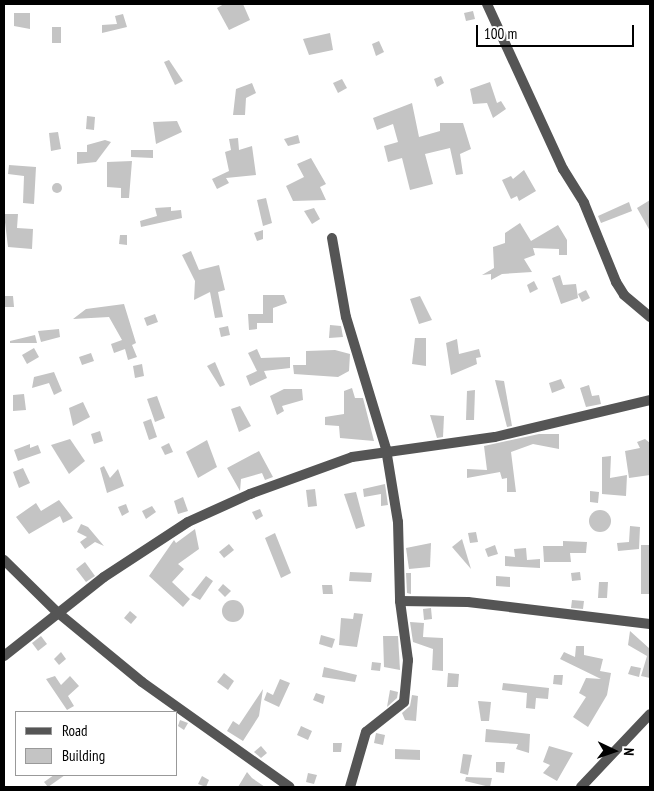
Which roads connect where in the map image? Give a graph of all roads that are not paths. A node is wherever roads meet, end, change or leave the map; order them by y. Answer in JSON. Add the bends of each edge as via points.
{"nodes":[{"id":1,"x":487,"y":4,"type":"edge"},
{"id":2,"x":332,"y":238,"type":"dead end"},
{"id":3,"x":650,"y":317,"type":"edge"},
{"id":4,"x":650,"y":400,"type":"edge"},
{"id":5,"x":386,"y":449,"type":"junction"},
{"id":6,"x":4,"y":560,"type":"edge"},
{"id":7,"x":400,"y":601,"type":"junction"},
{"id":8,"x":57,"y":612,"type":"junction"},
{"id":9,"x":650,"y":624,"type":"edge"},
{"id":10,"x":4,"y":656,"type":"edge"},
{"id":11,"x":650,"y":714,"type":"edge"},
{"id":12,"x":290,"y":787,"type":"edge"},
{"id":13,"x":350,"y":787,"type":"edge"},
{"id":14,"x":581,"y":787,"type":"edge"}],
"edges":[{"from":1,"to":3,"type":"street","via":[[563,169],[584,203],[616,282],[624,295]]},
{"from":2,"to":5,"type":"street","via":[[346,317]]},
{"from":4,"to":5,"type":"street","via":[[494,437]]},
{"from":5,"to":7,"type":"street","via":[[398,522]]},
{"from":5,"to":8,"type":"street","via":[[352,457],[250,494],[188,522]]},
{"from":6,"to":8,"type":"street"},
{"from":7,"to":9,"type":"street","via":[[468,602]]},
{"from":7,"to":13,"type":"street","via":[[408,660],[404,702],[366,732]]},
{"from":8,"to":10,"type":"street"},
{"from":8,"to":12,"type":"street","via":[[163,698]]},
{"from":11,"to":14,"type":"street"}]}
